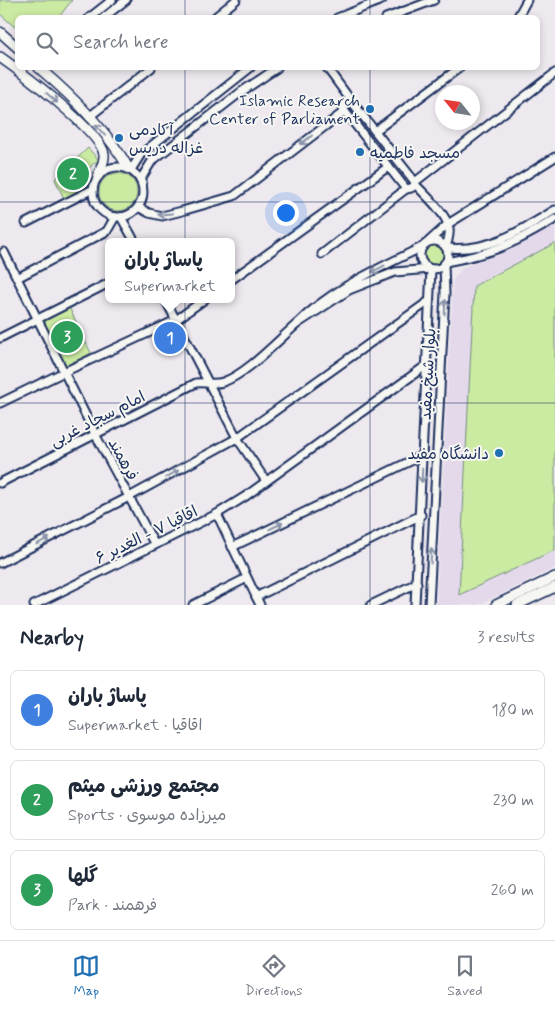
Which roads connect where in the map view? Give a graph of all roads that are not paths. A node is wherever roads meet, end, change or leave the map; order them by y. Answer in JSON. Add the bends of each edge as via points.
{"nodes":[{"id":1,"x":112,"y":0,"type":"edge"},
{"id":2,"x":126,"y":0,"type":"edge"},
{"id":3,"x":236,"y":0,"type":"edge"},
{"id":4,"x":382,"y":0,"type":"edge"},
{"id":5,"x":434,"y":0,"type":"edge"},
{"id":6,"x":527,"y":0,"type":"edge"},
{"id":7,"x":93,"y":15,"type":"edge"},
{"id":8,"x":107,"y":15,"type":"edge"},
{"id":9,"x":218,"y":15,"type":"edge"},
{"id":10,"x":344,"y":15,"type":"edge"},
{"id":11,"x":394,"y":15,"type":"edge"},
{"id":12,"x":519,"y":15,"type":"edge"},
{"id":13,"x":0,"y":32,"type":"edge"},
{"id":14,"x":15,"y":45,"type":"edge"},
{"id":15,"x":0,"y":57,"type":"edge"},
{"id":16,"x":15,"y":68,"type":"edge"},
{"id":17,"x":18,"y":70,"type":"edge"},
{"id":18,"x":41,"y":70,"type":"edge"},
{"id":19,"x":148,"y":70,"type":"edge"},
{"id":20,"x":247,"y":70,"type":"edge"},
{"id":21,"x":274,"y":70,"type":"edge"},
{"id":22,"x":328,"y":70,"type":"edge"},
{"id":23,"x":456,"y":70,"type":"edge"},
{"id":24,"x":555,"y":73,"type":"edge"},
{"id":25,"x":352,"y":102,"type":"junction"},
{"id":26,"x":345,"y":111,"type":"junction"},
{"id":27,"x":89,"y":117,"type":"junction"},
{"id":28,"x":375,"y":131,"type":"junction"},
{"id":29,"x":555,"y":157,"type":"edge"},
{"id":30,"x":388,"y":167,"type":"junction"},
{"id":31,"x":130,"y":169,"type":"junction"},
{"id":32,"x":98,"y":176,"type":"junction"},
{"id":33,"x":142,"y":183,"type":"junction"},
{"id":34,"x":415,"y":183,"type":"junction"},
{"id":35,"x":93,"y":189,"type":"junction"},
{"id":36,"x":406,"y":189,"type":"junction"},
{"id":37,"x":138,"y":206,"type":"junction"},
{"id":38,"x":555,"y":210,"type":"edge"},
{"id":39,"x":118,"y":217,"type":"junction"},
{"id":40,"x":555,"y":219,"type":"edge"},
{"id":41,"x":26,"y":222,"type":"dead end"},
{"id":42,"x":448,"y":224,"type":"junction"},
{"id":43,"x":132,"y":238,"type":"edge"},
{"id":44,"x":429,"y":241,"type":"junction"},
{"id":45,"x":422,"y":246,"type":"junction"},
{"id":46,"x":446,"y":248,"type":"junction"},
{"id":47,"x":4,"y":252,"type":"dead end"},
{"id":48,"x":322,"y":254,"type":"dead end"},
{"id":49,"x":445,"y":263,"type":"junction"},
{"id":50,"x":431,"y":269,"type":"junction"},
{"id":51,"x":235,"y":277,"type":"edge"},
{"id":52,"x":17,"y":278,"type":"junction"},
{"id":53,"x":105,"y":285,"type":"edge"},
{"id":54,"x":429,"y":301,"type":"junction"},
{"id":55,"x":168,"y":303,"type":"edge"},
{"id":56,"x":199,"y":303,"type":"edge"},
{"id":57,"x":38,"y":319,"type":"junction"},
{"id":58,"x":176,"y":320,"type":"junction"},
{"id":59,"x":297,"y":324,"type":"junction"},
{"id":60,"x":0,"y":338,"type":"edge"},
{"id":61,"x":428,"y":364,"type":"junction"},
{"id":62,"x":64,"y":372,"type":"junction"},
{"id":63,"x":208,"y":383,"type":"junction"},
{"id":64,"x":0,"y":403,"type":"edge"},
{"id":65,"x":95,"y":434,"type":"junction"},
{"id":66,"x":237,"y":438,"type":"junction"},
{"id":67,"x":423,"y":455,"type":"junction"},
{"id":68,"x":266,"y":481,"type":"junction"},
{"id":69,"x":0,"y":483,"type":"edge"},
{"id":70,"x":129,"y":497,"type":"junction"},
{"id":71,"x":216,"y":514,"type":"junction"},
{"id":72,"x":421,"y":515,"type":"junction"},
{"id":73,"x":155,"y":545,"type":"junction"},
{"id":74,"x":232,"y":547,"type":"junction"},
{"id":75,"x":0,"y":563,"type":"edge"},
{"id":76,"x":555,"y":577,"type":"edge"},
{"id":77,"x":247,"y":578,"type":"junction"},
{"id":78,"x":417,"y":583,"type":"junction"},
{"id":79,"x":555,"y":587,"type":"edge"},
{"id":80,"x":256,"y":597,"type":"junction"},
{"id":81,"x":523,"y":604,"type":"edge"},
{"id":82,"x":34,"y":605,"type":"edge"},
{"id":83,"x":193,"y":605,"type":"edge"},
{"id":84,"x":260,"y":605,"type":"edge"},
{"id":85,"x":371,"y":605,"type":"edge"},
{"id":86,"x":415,"y":605,"type":"edge"},
{"id":87,"x":429,"y":605,"type":"edge"},
{"id":88,"x":496,"y":605,"type":"edge"}],
"edges":[{"from":1,"to":7,"type":"street"},
{"from":2,"to":8,"type":"street"},
{"from":3,"to":9,"type":"street"},
{"from":4,"to":10,"type":"street"},
{"from":5,"to":11,"type":"street"},
{"from":6,"to":12,"type":"street"},
{"from":13,"to":14,"type":"main road"},
{"from":15,"to":16,"type":"main road","one_way":true},
{"from":17,"to":32,"type":"main road","one_way":true,"via":[[86,128],[102,146],[104,161]]},
{"from":18,"to":27,"type":"main road"},
{"from":19,"to":27,"type":"street"},
{"from":20,"to":31,"type":"street","via":[[141,154]]},
{"from":21,"to":33,"type":"street","via":[[152,161]]},
{"from":22,"to":25,"type":"street"},
{"from":23,"to":28,"type":"street"},
{"from":24,"to":34,"type":"street"},
{"from":25,"to":26,"type":"street","via":[[345,104]]},
{"from":25,"to":28,"type":"street"},
{"from":26,"to":30,"type":"street"},
{"from":26,"to":37,"type":"street","one_way":true,"via":[[234,196],[162,216]]},
{"from":31,"to":27,"type":"main road","one_way":true},
{"from":28,"to":34,"type":"street"},
{"from":29,"to":42,"type":"street"},
{"from":30,"to":36,"type":"street"},
{"from":30,"to":51,"type":"street"},
{"from":31,"to":32,"type":"street","via":[[112,167]]},
{"from":31,"to":33,"type":"street"},
{"from":32,"to":35,"type":"street"},
{"from":33,"to":37,"type":"street","via":[[143,195]]},
{"from":34,"to":36,"type":"street"},
{"from":34,"to":42,"type":"street"},
{"from":35,"to":39,"type":"street","via":[[98,208],[105,214]]},
{"from":35,"to":41,"type":"street"},
{"from":36,"to":48,"type":"street"},
{"from":37,"to":39,"type":"street","via":[[132,213]]},
{"from":38,"to":46,"type":"street","via":[[502,240],[478,248]]},
{"from":39,"to":43,"type":"street"},
{"from":39,"to":52,"type":"street","via":[[107,230]]},
{"from":40,"to":49,"type":"street","via":[[504,246]]},
{"from":42,"to":44,"type":"street"},
{"from":42,"to":46,"type":"street"},
{"from":44,"to":45,"type":"street"},
{"from":44,"to":46,"type":"street","via":[[439,241]]},
{"from":45,"to":50,"type":"street","via":[[419,252],[421,262]]},
{"from":45,"to":59,"type":"street","one_way":true,"via":[[339,290]]},
{"from":46,"to":49,"type":"street"},
{"from":47,"to":52,"type":"street","name":"فرهمند"},
{"from":49,"to":50,"type":"street"},
{"from":87,"to":49,"type":"street","name":"بلوار شیخ مفید","one_way":true},
{"from":50,"to":54,"type":"street","name":"بلوار شیخ مفید"},
{"from":50,"to":59,"type":"street","via":[[394,272],[358,286]]},
{"from":52,"to":57,"type":"street","name":"فرهمند"},
{"from":53,"to":57,"type":"street"},
{"from":54,"to":61,"type":"street","name":"بلوار شیخ مفید"},
{"from":54,"to":66,"type":"street"},
{"from":55,"to":58,"type":"street"},
{"from":56,"to":58,"type":"street"},
{"from":57,"to":60,"type":"street"},
{"from":57,"to":62,"type":"street","name":"فرهمند"},
{"from":58,"to":62,"type":"street"},
{"from":58,"to":63,"type":"street"},
{"from":59,"to":63,"type":"street","name":"امام سجاد غربی","via":[[240,373],[224,382]]},
{"from":61,"to":67,"type":"street","name":"بلوار شیخ مفید"},
{"from":61,"to":68,"type":"street","name":"اقاقیا ۷ - الغدیر ۶"},
{"from":62,"to":64,"type":"street"},
{"from":62,"to":65,"type":"street","name":"فرهمند"},
{"from":63,"to":65,"type":"street","name":"امام سجاد غربی","via":[[196,383]]},
{"from":63,"to":66,"type":"street"},
{"from":65,"to":69,"type":"street","name":"امام سجاد غربی"},
{"from":65,"to":70,"type":"street","name":"فرهمند"},
{"from":66,"to":68,"type":"street"},
{"from":70,"to":66,"type":"street","one_way":true},
{"from":67,"to":72,"type":"street","name":"بلوار شیخ مفید","one_way":true},
{"from":74,"to":67,"type":"street","one_way":true},
{"from":68,"to":71,"type":"street","name":"اقاقیا ۷ - الغدیر ۶"},
{"from":70,"to":73,"type":"street","name":"فرهمند"},
{"from":75,"to":70,"type":"street","one_way":true},
{"from":71,"to":73,"type":"street","name":"اقاقیا ۷ - الغدیر ۶"},
{"from":71,"to":74,"type":"street"},
{"from":72,"to":78,"type":"street","name":"بلوار شیخ مفید"},
{"from":72,"to":80,"type":"street"},
{"from":73,"to":82,"type":"street","name":"اقاقیا ۷ - الغدیر ۶"},
{"from":74,"to":77,"type":"street"},
{"from":76,"to":88,"type":"main road"},
{"from":77,"to":80,"type":"street"},
{"from":77,"to":83,"type":"street"},
{"from":78,"to":85,"type":"street"},
{"from":78,"to":86,"type":"street","name":"بلوار شیخ مفید"},
{"from":79,"to":81,"type":"main road"},
{"from":80,"to":84,"type":"street"}]}
